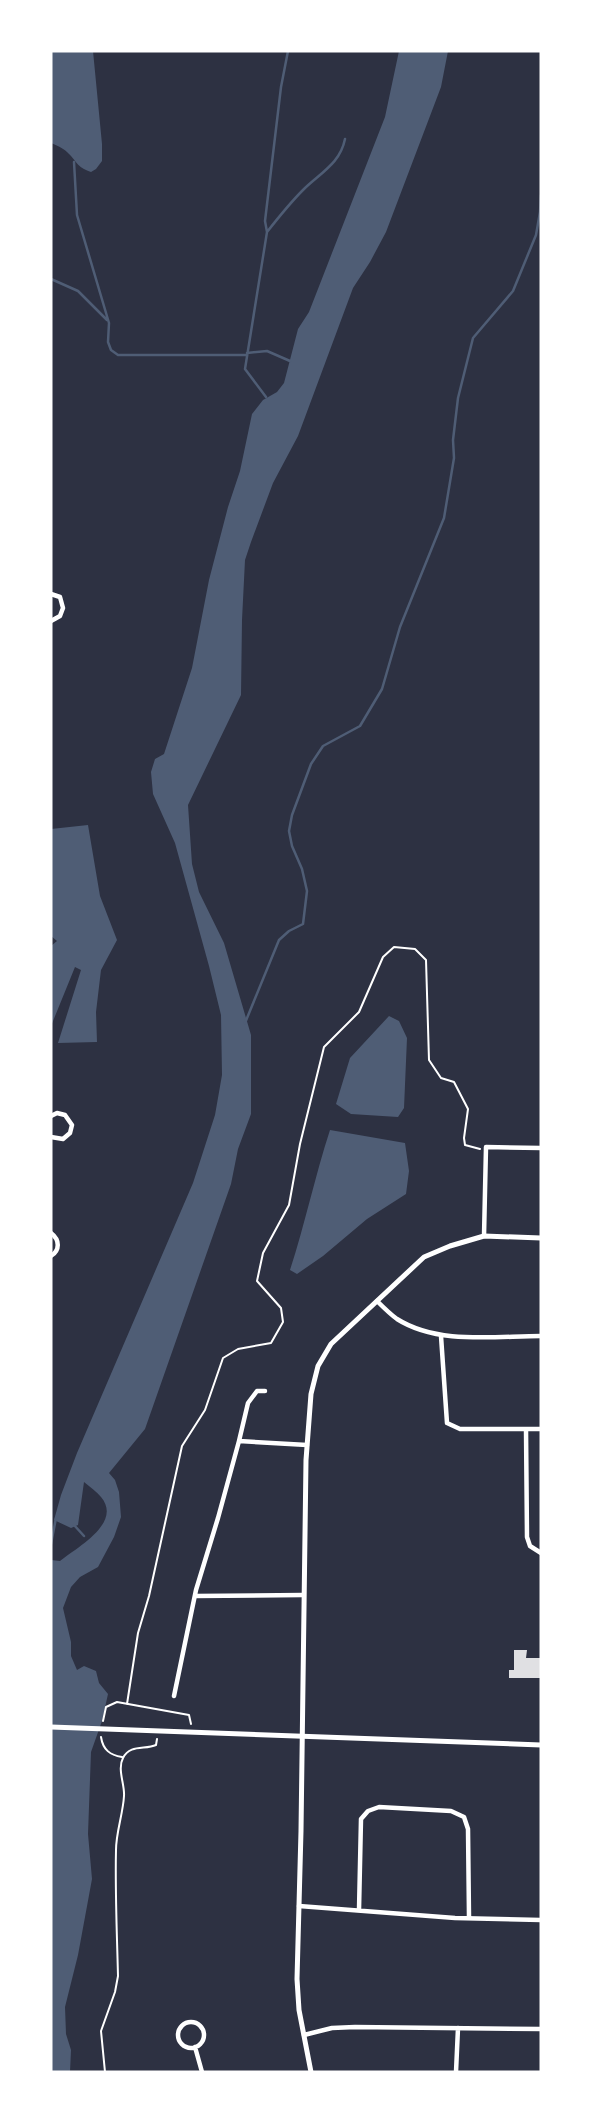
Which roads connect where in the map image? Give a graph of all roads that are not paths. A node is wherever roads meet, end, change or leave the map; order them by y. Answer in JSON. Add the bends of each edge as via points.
{"nodes":[{"id":1,"x":51,"y":594,"type":"edge"},
{"id":2,"x":51,"y":621,"type":"edge"},
{"id":3,"x":51,"y":1116,"type":"edge"},
{"id":4,"x":51,"y":1137,"type":"edge"},
{"id":5,"x":541,"y":1148,"type":"edge"},
{"id":6,"x":51,"y":1233,"type":"edge"},
{"id":7,"x":484,"y":1236,"type":"junction"},
{"id":8,"x":541,"y":1238,"type":"edge"},
{"id":9,"x":51,"y":1256,"type":"edge"},
{"id":10,"x":377,"y":1300,"type":"junction"},
{"id":11,"x":441,"y":1336,"type":"junction"},
{"id":12,"x":541,"y":1336,"type":"edge"},
{"id":13,"x":265,"y":1391,"type":"dead end"},
{"id":14,"x":526,"y":1429,"type":"junction"},
{"id":15,"x":541,"y":1429,"type":"edge"},
{"id":16,"x":239,"y":1441,"type":"junction"},
{"id":17,"x":307,"y":1445,"type":"junction"},
{"id":18,"x":541,"y":1553,"type":"edge"},
{"id":19,"x":303,"y":1595,"type":"junction"},
{"id":20,"x":195,"y":1596,"type":"junction"},
{"id":21,"x":174,"y":1696,"type":"dead end"},
{"id":22,"x":51,"y":1727,"type":"edge"},
{"id":23,"x":301,"y":1736,"type":"junction"},
{"id":24,"x":541,"y":1745,"type":"edge"},
{"id":25,"x":299,"y":1906,"type":"junction"},
{"id":26,"x":359,"y":1910,"type":"junction"},
{"id":27,"x":469,"y":1917,"type":"junction"},
{"id":28,"x":541,"y":1920,"type":"edge"},
{"id":29,"x":458,"y":2028,"type":"junction"},
{"id":30,"x":541,"y":2029,"type":"edge"},
{"id":31,"x":303,"y":2035,"type":"junction"},
{"id":32,"x":195,"y":2047,"type":"junction"},
{"id":33,"x":202,"y":2072,"type":"edge"},
{"id":34,"x":311,"y":2072,"type":"edge"},
{"id":35,"x":456,"y":2072,"type":"edge"}],
"edges":[{"from":1,"to":2,"type":"street","via":[[60,597],[63,608]]},
{"from":3,"to":4,"type":"street","via":[[65,1115],[72,1125],[63,1139]]},
{"from":5,"to":7,"type":"street","via":[[486,1147]]},
{"from":6,"to":9,"type":"street","via":[[58,1244]]},
{"from":7,"to":8,"type":"street"},
{"from":7,"to":10,"type":"street","via":[[424,1257]]},
{"from":10,"to":11,"type":"street","via":[[396,1318]]},
{"from":10,"to":17,"type":"street","via":[[331,1344],[318,1366]]},
{"from":11,"to":12,"type":"street"},
{"from":11,"to":14,"type":"street","via":[[447,1423],[460,1429]]},
{"from":13,"to":16,"type":"street","via":[[257,1391],[248,1403]]},
{"from":14,"to":15,"type":"street"},
{"from":14,"to":18,"type":"street","via":[[527,1536],[530,1546]]},
{"from":16,"to":17,"type":"street"},
{"from":16,"to":20,"type":"street"},
{"from":17,"to":19,"type":"street"},
{"from":19,"to":20,"type":"street"},
{"from":19,"to":23,"type":"street"},
{"from":20,"to":21,"type":"street"},
{"from":22,"to":23,"type":"street"},
{"from":23,"to":24,"type":"street"},
{"from":23,"to":25,"type":"street"},
{"from":25,"to":26,"type":"street"},
{"from":25,"to":31,"type":"street","via":[[297,1979]]},
{"from":26,"to":27,"type":"street"},
{"from":26,"to":27,"type":"street","via":[[361,1819],[368,1811],[379,1807],[451,1811],[464,1817],[468,1829]]},
{"from":27,"to":28,"type":"street"},
{"from":29,"to":30,"type":"street"},
{"from":29,"to":31,"type":"street","via":[[332,2028]]},
{"from":29,"to":35,"type":"street"},
{"from":31,"to":34,"type":"street"},
{"from":32,"to":32,"type":"street","via":[[202,2042],[203,2030],[197,2023],[185,2023],[178,2034],[180,2042]]},
{"from":32,"to":33,"type":"street"}]}
